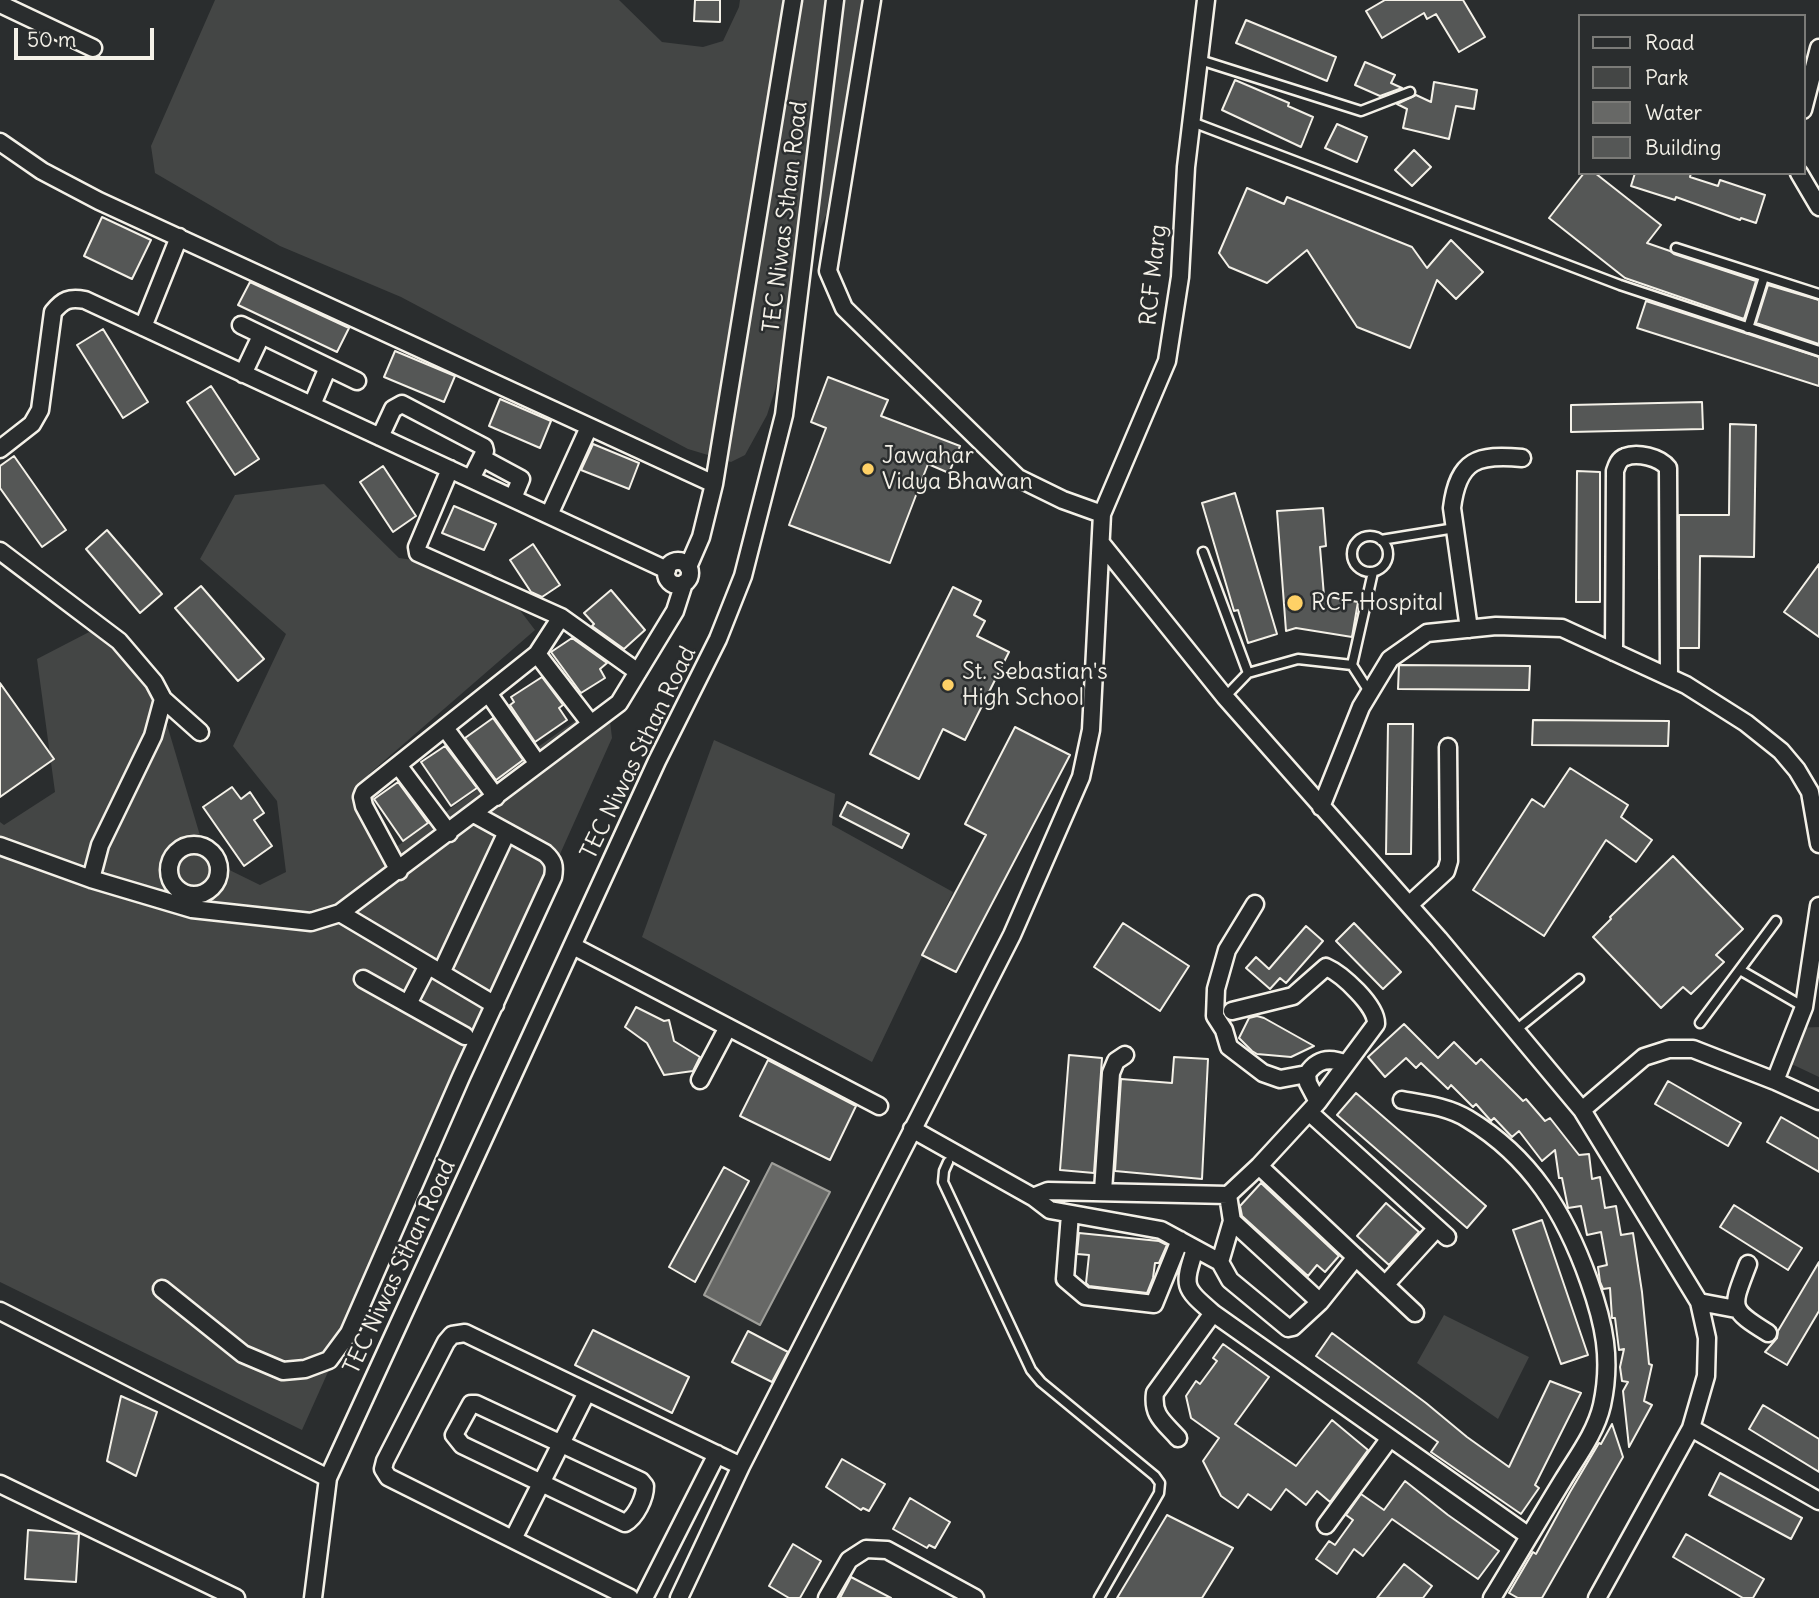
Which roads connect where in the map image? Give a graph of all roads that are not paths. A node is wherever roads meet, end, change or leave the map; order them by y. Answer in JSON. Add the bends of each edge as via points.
{"nodes":[{"id":1,"x":793,"y":0,"type":"edge"},
{"id":2,"x":835,"y":0,"type":"edge"},
{"id":3,"x":872,"y":0,"type":"edge"},
{"id":4,"x":1206,"y":0,"type":"edge"},
{"id":5,"x":0,"y":4,"type":"edge"},
{"id":6,"x":93,"y":48,"type":"dead end"},
{"id":7,"x":1819,"y":48,"type":"edge"},
{"id":8,"x":1200,"y":60,"type":"junction"},
{"id":9,"x":1410,"y":92,"type":"dead end"},
{"id":10,"x":1810,"y":100,"type":"edge"},
{"id":11,"x":1192,"y":122,"type":"junction"},
{"id":12,"x":0,"y":142,"type":"edge"},
{"id":13,"x":1799,"y":175,"type":"edge"},
{"id":14,"x":1819,"y":207,"type":"edge"},
{"id":15,"x":179,"y":237,"type":"junction"},
{"id":16,"x":1676,"y":248,"type":"dead end"},
{"id":17,"x":1764,"y":277,"type":"junction"},
{"id":18,"x":1819,"y":294,"type":"edge"},
{"id":19,"x":241,"y":325,"type":"dead end"},
{"id":20,"x":143,"y":327,"type":"junction"},
{"id":21,"x":1748,"y":328,"type":"junction"},
{"id":22,"x":261,"y":336,"type":"junction"},
{"id":23,"x":1819,"y":351,"type":"edge"},
{"id":24,"x":328,"y":368,"type":"junction"},
{"id":25,"x":243,"y":373,"type":"junction"},
{"id":26,"x":357,"y":381,"type":"dead end"},
{"id":27,"x":312,"y":405,"type":"junction"},
{"id":28,"x":589,"y":427,"type":"junction"},
{"id":29,"x":380,"y":437,"type":"junction"},
{"id":30,"x":0,"y":449,"type":"edge"},
{"id":31,"x":482,"y":458,"type":"junction"},
{"id":32,"x":1522,"y":458,"type":"dead end"},
{"id":33,"x":450,"y":469,"type":"junction"},
{"id":34,"x":471,"y":479,"type":"junction"},
{"id":35,"x":714,"y":484,"type":"junction"},
{"id":36,"x":513,"y":498,"type":"junction"},
{"id":37,"x":1102,"y":513,"type":"junction"},
{"id":38,"x":550,"y":515,"type":"junction"},
{"id":39,"x":1455,"y":528,"type":"junction"},
{"id":40,"x":1381,"y":540,"type":"junction"},
{"id":41,"x":1101,"y":543,"type":"junction"},
{"id":42,"x":0,"y":551,"type":"edge"},
{"id":43,"x":1203,"y":552,"type":"dead end"},
{"id":44,"x":688,"y":567,"type":"junction"},
{"id":45,"x":667,"y":570,"type":"junction"},
{"id":46,"x":1373,"y":572,"type":"junction"},
{"id":47,"x":684,"y":583,"type":"junction"},
{"id":48,"x":561,"y":617,"type":"junction"},
{"id":49,"x":1469,"y":629,"type":"junction"},
{"id":50,"x":1614,"y":652,"type":"junction"},
{"id":51,"x":537,"y":654,"type":"junction"},
{"id":52,"x":1352,"y":665,"type":"junction"},
{"id":53,"x":638,"y":672,"type":"junction"},
{"id":54,"x":1248,"y":673,"type":"junction"},
{"id":55,"x":1670,"y":677,"type":"junction"},
{"id":56,"x":488,"y":693,"type":"junction"},
{"id":57,"x":1370,"y":693,"type":"junction"},
{"id":58,"x":1225,"y":696,"type":"junction"},
{"id":59,"x":163,"y":699,"type":"junction"},
{"id":60,"x":591,"y":724,"type":"junction"},
{"id":61,"x":445,"y":728,"type":"junction"},
{"id":62,"x":200,"y":732,"type":"dead end"},
{"id":63,"x":1448,"y":747,"type":"dead end"},
{"id":64,"x":538,"y":764,"type":"junction"},
{"id":65,"x":398,"y":765,"type":"junction"},
{"id":66,"x":496,"y":797,"type":"junction"},
{"id":67,"x":1321,"y":807,"type":"junction"},
{"id":68,"x":474,"y":814,"type":"junction"},
{"id":69,"x":507,"y":832,"type":"junction"},
{"id":70,"x":449,"y":833,"type":"junction"},
{"id":71,"x":1819,"y":844,"type":"edge"},
{"id":72,"x":0,"y":846,"type":"edge"},
{"id":73,"x":399,"y":871,"type":"junction"},
{"id":74,"x":91,"y":879,"type":"junction"},
{"id":75,"x":1255,"y":904,"type":"dead end"},
{"id":76,"x":1409,"y":905,"type":"junction"},
{"id":77,"x":1819,"y":906,"type":"edge"},
{"id":78,"x":340,"y":914,"type":"junction"},
{"id":79,"x":1776,"y":921,"type":"dead end"},
{"id":80,"x":573,"y":946,"type":"junction"},
{"id":81,"x":434,"y":969,"type":"junction"},
{"id":82,"x":1740,"y":970,"type":"junction"},
{"id":83,"x":363,"y":979,"type":"dead end"},
{"id":84,"x":1579,"y":979,"type":"dead end"},
{"id":85,"x":1216,"y":999,"type":"junction"},
{"id":86,"x":408,"y":1004,"type":"junction"},
{"id":87,"x":495,"y":1005,"type":"junction"},
{"id":88,"x":1804,"y":1007,"type":"junction"},
{"id":89,"x":1232,"y":1011,"type":"junction"},
{"id":90,"x":1700,"y":1023,"type":"dead end"},
{"id":91,"x":728,"y":1027,"type":"junction"},
{"id":92,"x":1224,"y":1030,"type":"junction"},
{"id":93,"x":1516,"y":1030,"type":"junction"},
{"id":94,"x":465,"y":1036,"type":"dead end"},
{"id":95,"x":1125,"y":1055,"type":"dead end"},
{"id":96,"x":1346,"y":1064,"type":"junction"},
{"id":97,"x":1307,"y":1074,"type":"junction"},
{"id":98,"x":701,"y":1080,"type":"dead end"},
{"id":99,"x":1774,"y":1081,"type":"junction"},
{"id":100,"x":1402,"y":1100,"type":"dead end"},
{"id":101,"x":1819,"y":1101,"type":"edge"},
{"id":102,"x":879,"y":1106,"type":"dead end"},
{"id":103,"x":1313,"y":1107,"type":"junction"},
{"id":104,"x":1582,"y":1110,"type":"junction"},
{"id":105,"x":912,"y":1129,"type":"junction"},
{"id":106,"x":948,"y":1163,"type":"dead end"},
{"id":107,"x":1259,"y":1166,"type":"junction"},
{"id":108,"x":1103,"y":1191,"type":"junction"},
{"id":109,"x":1228,"y":1195,"type":"junction"},
{"id":110,"x":1033,"y":1197,"type":"junction"},
{"id":111,"x":1070,"y":1214,"type":"junction"},
{"id":112,"x":1232,"y":1221,"type":"junction"},
{"id":113,"x":1180,"y":1240,"type":"junction"},
{"id":114,"x":1195,"y":1249,"type":"junction"},
{"id":115,"x":1356,"y":1257,"type":"junction"},
{"id":116,"x":1220,"y":1262,"type":"junction"},
{"id":117,"x":1748,"y":1264,"type":"dead end"},
{"id":118,"x":1385,"y":1284,"type":"junction"},
{"id":119,"x":162,"y":1289,"type":"dead end"},
{"id":120,"x":1321,"y":1302,"type":"junction"},
{"id":121,"x":1699,"y":1302,"type":"junction"},
{"id":122,"x":1736,"y":1309,"type":"junction"},
{"id":123,"x":0,"y":1311,"type":"edge"},
{"id":124,"x":1213,"y":1313,"type":"junction"},
{"id":125,"x":1415,"y":1313,"type":"dead end"},
{"id":126,"x":1768,"y":1333,"type":"dead end"},
{"id":127,"x":587,"y":1392,"type":"junction"},
{"id":128,"x":1691,"y":1428,"type":"junction"},
{"id":129,"x":1178,"y":1438,"type":"dead end"},
{"id":130,"x":1390,"y":1438,"type":"junction"},
{"id":131,"x":560,"y":1445,"type":"junction"},
{"id":132,"x":717,"y":1454,"type":"junction"},
{"id":133,"x":741,"y":1466,"type":"junction"},
{"id":134,"x":328,"y":1478,"type":"junction"},
{"id":135,"x":541,"y":1483,"type":"junction"},
{"id":136,"x":0,"y":1484,"type":"edge"},
{"id":137,"x":1819,"y":1501,"type":"edge"},
{"id":138,"x":1326,"y":1525,"type":"dead end"},
{"id":139,"x":1529,"y":1536,"type":"junction"},
{"id":140,"x":513,"y":1539,"type":"junction"},
{"id":141,"x":236,"y":1598,"type":"edge"},
{"id":142,"x":313,"y":1598,"type":"edge"},
{"id":143,"x":630,"y":1598,"type":"edge"},
{"id":144,"x":644,"y":1598,"type":"edge"},
{"id":145,"x":679,"y":1598,"type":"edge"},
{"id":146,"x":827,"y":1598,"type":"edge"},
{"id":147,"x":975,"y":1598,"type":"edge"},
{"id":148,"x":1099,"y":1598,"type":"edge"},
{"id":149,"x":1492,"y":1598,"type":"edge"},
{"id":150,"x":1597,"y":1598,"type":"edge"}],
"edges":[{"from":1,"to":35,"type":"street"},
{"from":2,"to":80,"type":"street","name":"TEC Niwas Sthan Road","via":[[785,415],[743,576],[718,639]]},
{"from":3,"to":37,"type":"street","via":[[828,271],[844,309],[1018,478]]},
{"from":4,"to":8,"type":"street","name":"RCF Marg"},
{"from":5,"to":6,"type":"street"},
{"from":7,"to":10,"type":"street"},
{"from":8,"to":9,"type":"lane","via":[[1361,111]]},
{"from":8,"to":11,"type":"street","name":"RCF Marg"},
{"from":11,"to":21,"type":"lane","via":[[1620,285]]},
{"from":11,"to":37,"type":"street","name":"RCF Marg","via":[[1180,277],[1167,361]]},
{"from":12,"to":15,"type":"street","via":[[42,172]]},
{"from":13,"to":14,"type":"street"},
{"from":15,"to":20,"type":"street"},
{"from":15,"to":28,"type":"street"},
{"from":16,"to":17,"type":"lane"},
{"from":17,"to":18,"type":"lane"},
{"from":17,"to":21,"type":"lane"},
{"from":19,"to":22,"type":"street"},
{"from":20,"to":25,"type":"street"},
{"from":20,"to":30,"type":"street","via":[[85,300],[62,301],[53,312],[40,410],[32,424]]},
{"from":21,"to":23,"type":"lane"},
{"from":22,"to":24,"type":"street"},
{"from":22,"to":25,"type":"street"},
{"from":24,"to":26,"type":"street"},
{"from":24,"to":27,"type":"street"},
{"from":25,"to":27,"type":"street"},
{"from":27,"to":29,"type":"street"},
{"from":28,"to":35,"type":"street"},
{"from":28,"to":38,"type":"street"},
{"from":29,"to":31,"type":"street","via":[[393,409],[401,404],[480,443],[485,451]]},
{"from":29,"to":33,"type":"street"},
{"from":31,"to":34,"type":"street"},
{"from":31,"to":36,"type":"street","via":[[521,478]]},
{"from":32,"to":39,"type":"street","via":[[1477,459],[1465,471],[1455,489]]},
{"from":33,"to":34,"type":"street"},
{"from":33,"to":48,"type":"street","via":[[416,547],[421,557]]},
{"from":34,"to":36,"type":"street"},
{"from":35,"to":44,"type":"street"},
{"from":36,"to":38,"type":"street"},
{"from":37,"to":41,"type":"street","name":"RCF Marg"},
{"from":38,"to":45,"type":"street"},
{"from":39,"to":40,"type":"lane"},
{"from":39,"to":49,"type":"street"},
{"from":40,"to":46,"type":"lane","via":[[1388,555],[1383,566]]},
{"from":40,"to":46,"type":"lane","via":[[1364,536],[1352,550],[1357,566]]},
{"from":41,"to":58,"type":"street"},
{"from":41,"to":105,"type":"street","name":"RCF Marg","via":[[1091,730],[1080,777],[1012,935]]},
{"from":42,"to":59,"type":"street","via":[[119,641],[154,681]]},
{"from":43,"to":54,"type":"lane"},
{"from":44,"to":45,"type":"street","via":[[675,562]]},
{"from":44,"to":47,"type":"street","via":[[689,578]]},
{"from":45,"to":47,"type":"street","via":[[673,584]]},
{"from":46,"to":52,"type":"lane"},
{"from":47,"to":53,"type":"street","via":[[675,611]]},
{"from":48,"to":51,"type":"street"},
{"from":48,"to":53,"type":"street"},
{"from":49,"to":50,"type":"street","via":[[1562,628]]},
{"from":49,"to":57,"type":"street","via":[[1427,633],[1390,659]]},
{"from":50,"to":55,"type":"street"},
{"from":50,"to":55,"type":"street","via":[[1615,471],[1626,456],[1656,458],[1668,468]]},
{"from":51,"to":56,"type":"street"},
{"from":51,"to":60,"type":"street"},
{"from":52,"to":54,"type":"lane","via":[[1298,659]]},
{"from":52,"to":57,"type":"lane"},
{"from":53,"to":60,"type":"street","via":[[619,703]]},
{"from":54,"to":58,"type":"lane"},
{"from":55,"to":71,"type":"street","via":[[1746,723],[1781,751],[1810,792]]},
{"from":56,"to":61,"type":"street"},
{"from":56,"to":64,"type":"street"},
{"from":57,"to":67,"type":"street"},
{"from":58,"to":67,"type":"street"},
{"from":59,"to":62,"type":"street"},
{"from":59,"to":74,"type":"street","via":[[153,736],[100,845]]},
{"from":60,"to":64,"type":"street"},
{"from":61,"to":65,"type":"street"},
{"from":61,"to":66,"type":"street"},
{"from":63,"to":76,"type":"street","via":[[1449,861],[1446,871]]},
{"from":64,"to":66,"type":"street"},
{"from":65,"to":70,"type":"street"},
{"from":65,"to":73,"type":"street","via":[[362,797]]},
{"from":66,"to":68,"type":"street"},
{"from":67,"to":76,"type":"street"},
{"from":68,"to":69,"type":"street"},
{"from":68,"to":70,"type":"street"},
{"from":69,"to":81,"type":"street"},
{"from":69,"to":87,"type":"street","via":[[545,853],[555,867]]},
{"from":70,"to":73,"type":"street"},
{"from":72,"to":74,"type":"street"},
{"from":73,"to":78,"type":"street"},
{"from":74,"to":78,"type":"street","via":[[171,905],[193,902],[311,922]]},
{"from":75,"to":85,"type":"street","via":[[1227,950]]},
{"from":76,"to":93,"type":"street"},
{"from":77,"to":88,"type":"street"},
{"from":78,"to":81,"type":"street"},
{"from":79,"to":82,"type":"lane"},
{"from":80,"to":91,"type":"street"},
{"from":80,"to":134,"type":"street","name":"TEC Niwas Sthan Road"},
{"from":81,"to":86,"type":"street"},
{"from":81,"to":87,"type":"street"},
{"from":82,"to":88,"type":"lane"},
{"from":82,"to":90,"type":"lane"},
{"from":83,"to":86,"type":"street"},
{"from":84,"to":93,"type":"lane"},
{"from":85,"to":89,"type":"street","via":[[1226,1002]]},
{"from":85,"to":92,"type":"street","via":[[1215,1016]]},
{"from":86,"to":94,"type":"street"},
{"from":87,"to":119,"type":"street","via":[[349,1333],[329,1360],[283,1371],[243,1354]]},
{"from":88,"to":99,"type":"street"},
{"from":89,"to":92,"type":"street"},
{"from":89,"to":96,"type":"street","via":[[1293,996],[1319,971],[1326,967],[1335,971],[1377,1016],[1376,1024]]},
{"from":91,"to":98,"type":"street"},
{"from":91,"to":102,"type":"street"},
{"from":92,"to":97,"type":"street","via":[[1229,1047],[1263,1073],[1280,1079]]},
{"from":93,"to":104,"type":"street"},
{"from":95,"to":108,"type":"street","via":[[1111,1073]]},
{"from":96,"to":97,"type":"street","via":[[1329,1059]]},
{"from":96,"to":103,"type":"street"},
{"from":97,"to":103,"type":"street"},
{"from":99,"to":101,"type":"street"},
{"from":99,"to":104,"type":"street","via":[[1693,1049],[1669,1049],[1644,1057]]},
{"from":100,"to":139,"type":"street","via":[[1465,1117],[1517,1157],[1545,1189],[1569,1229],[1598,1308],[1606,1362],[1601,1408],[1589,1437]]},
{"from":103,"to":107,"type":"street"},
{"from":103,"to":118,"type":"street","via":[[1442,1232]]},
{"from":104,"to":121,"type":"street"},
{"from":105,"to":110,"type":"street"},
{"from":105,"to":133,"type":"street","name":"RCF Marg"},
{"from":106,"to":148,"type":"lane","via":[[943,1182],[1031,1370],[1160,1483],[1159,1493]]},
{"from":107,"to":109,"type":"street"},
{"from":107,"to":115,"type":"street"},
{"from":108,"to":109,"type":"street"},
{"from":108,"to":110,"type":"street","via":[[1048,1191]]},
{"from":109,"to":112,"type":"street"},
{"from":110,"to":111,"type":"street","via":[[1051,1210]]},
{"from":111,"to":113,"type":"street","via":[[1142,1225]]},
{"from":111,"to":113,"type":"street","via":[[1065,1279],[1085,1296],[1153,1304]]},
{"from":112,"to":116,"type":"street"},
{"from":112,"to":120,"type":"street"},
{"from":113,"to":114,"type":"street"},
{"from":114,"to":116,"type":"street"},
{"from":114,"to":124,"type":"street","via":[[1186,1278],[1191,1294]]},
{"from":115,"to":118,"type":"street"},
{"from":115,"to":120,"type":"street"},
{"from":116,"to":120,"type":"street","via":[[1230,1280],[1288,1328]]},
{"from":117,"to":122,"type":"street"},
{"from":118,"to":125,"type":"street"},
{"from":121,"to":122,"type":"street"},
{"from":121,"to":128,"type":"street","via":[[1707,1338],[1706,1376]]},
{"from":122,"to":126,"type":"street"},
{"from":123,"to":134,"type":"street"},
{"from":124,"to":129,"type":"street","via":[[1156,1393],[1157,1415]]},
{"from":124,"to":130,"type":"street"},
{"from":127,"to":131,"type":"street"},
{"from":127,"to":132,"type":"street"},
{"from":127,"to":140,"type":"street","via":[[465,1333],[452,1335],[385,1461],[388,1477]]},
{"from":128,"to":137,"type":"street"},
{"from":128,"to":150,"type":"street"},
{"from":130,"to":138,"type":"street"},
{"from":130,"to":139,"type":"street"},
{"from":131,"to":135,"type":"street"},
{"from":131,"to":135,"type":"street","via":[[641,1482],[646,1491],[633,1517],[625,1522]]},
{"from":131,"to":135,"type":"street","via":[[476,1404],[468,1407],[454,1435],[457,1441]]},
{"from":132,"to":133,"type":"street"},
{"from":132,"to":144,"type":"street"},
{"from":133,"to":145,"type":"street","name":"RCF Marg"},
{"from":134,"to":142,"type":"street","name":"TEC Niwas Sthan Road"},
{"from":135,"to":140,"type":"street"},
{"from":136,"to":141,"type":"street"},
{"from":139,"to":149,"type":"street"},
{"from":140,"to":143,"type":"street"},
{"from":146,"to":147,"type":"street","via":[[849,1560],[866,1549],[887,1550]]}]}
